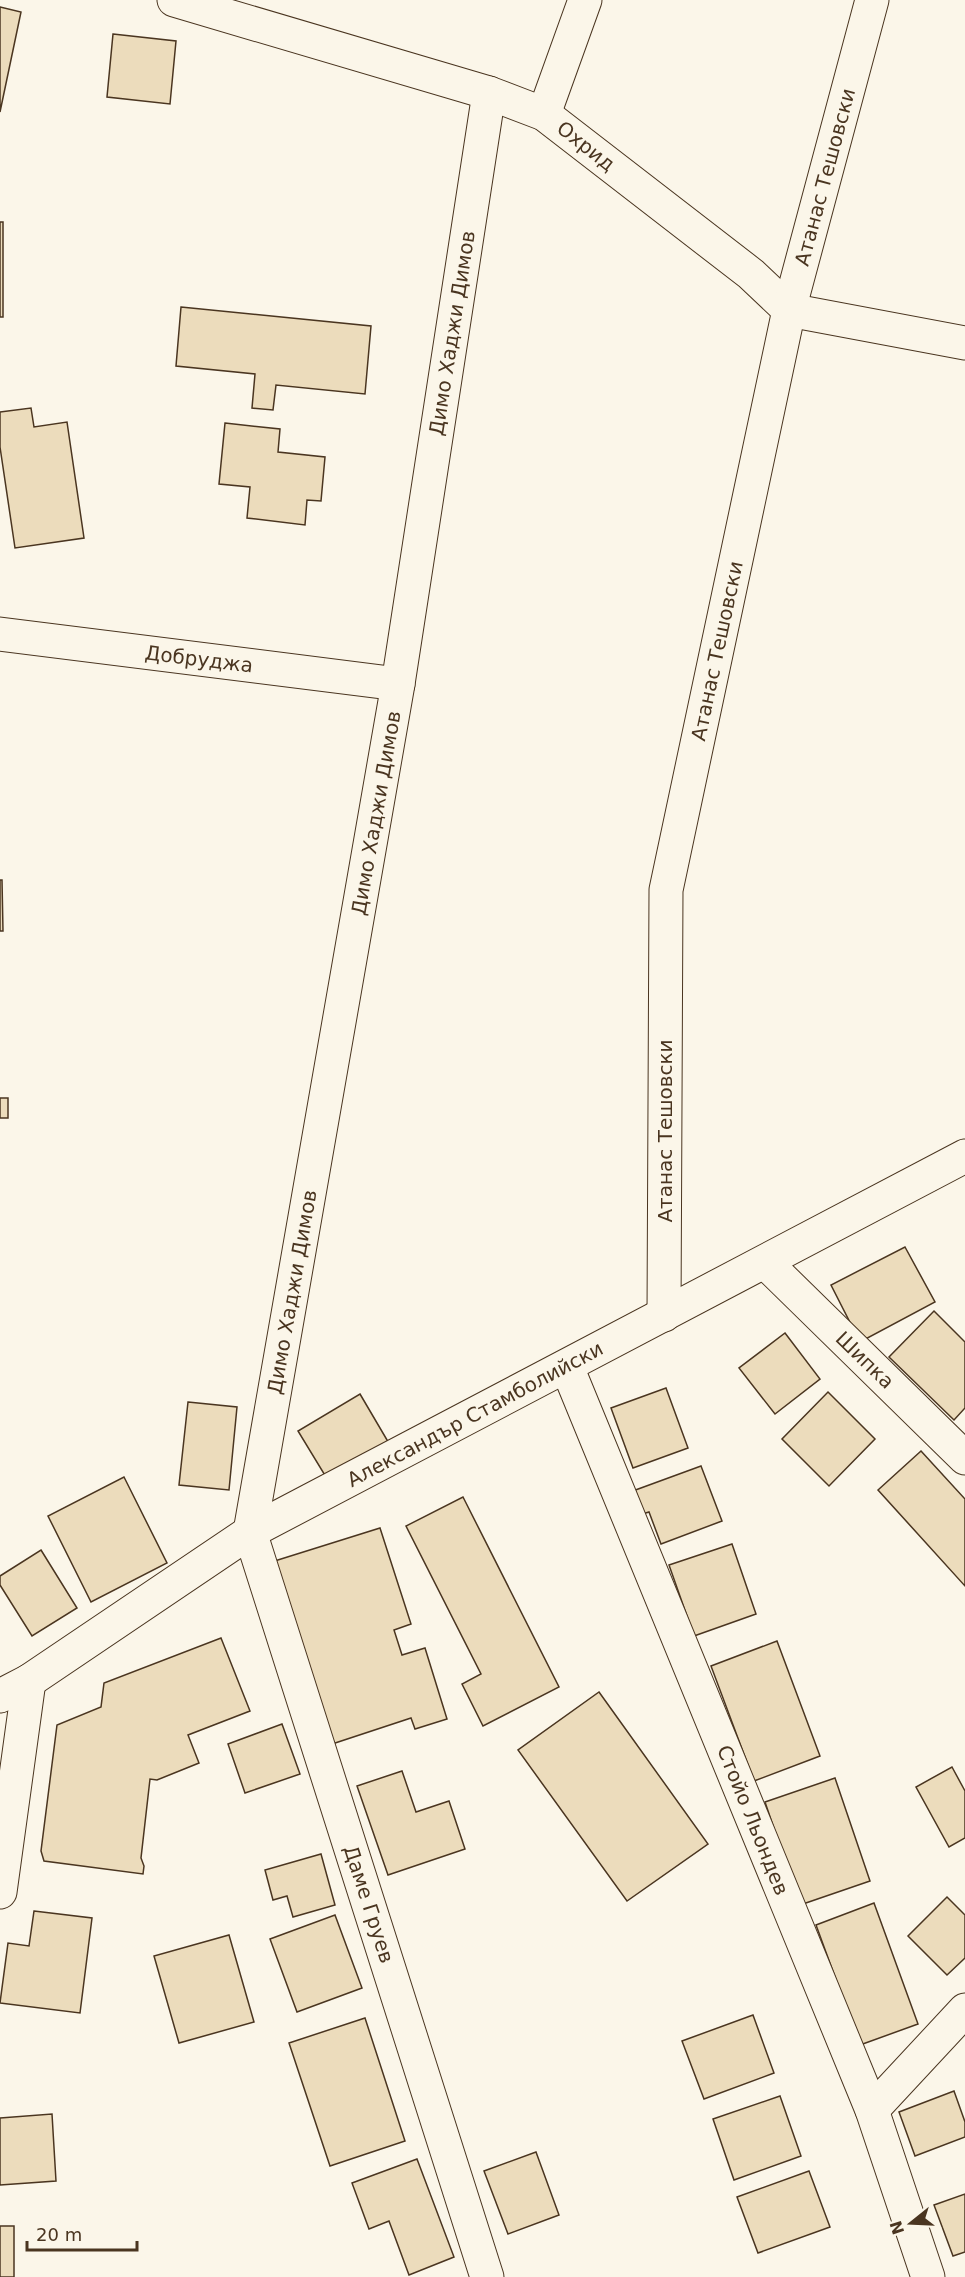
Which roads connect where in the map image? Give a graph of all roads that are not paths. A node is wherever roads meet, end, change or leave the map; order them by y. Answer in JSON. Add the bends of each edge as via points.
{"nodes":[{"id":1,"x":174,"y":0,"type":"edge"},
{"id":2,"x":585,"y":0,"type":"edge"},
{"id":3,"x":872,"y":0,"type":"edge"},
{"id":4,"x":489,"y":93,"type":"junction"},
{"id":5,"x":544,"y":114,"type":"junction"},
{"id":6,"x":789,"y":310,"type":"junction"},
{"id":7,"x":965,"y":343,"type":"edge"},
{"id":8,"x":0,"y":634,"type":"edge"},
{"id":9,"x":398,"y":684,"type":"junction"},
{"id":10,"x":965,"y":1156,"type":"edge"},
{"id":11,"x":766,"y":1263,"type":"junction"},
{"id":12,"x":664,"y":1315,"type":"junction"},
{"id":13,"x":567,"y":1367,"type":"junction"},
{"id":14,"x":965,"y":1458,"type":"edge"},
{"id":15,"x":250,"y":1532,"type":"junction"},
{"id":16,"x":29,"y":1681,"type":"junction"},
{"id":17,"x":0,"y":1696,"type":"edge"},
{"id":18,"x":0,"y":1892,"type":"edge"},
{"id":19,"x":965,"y":2010,"type":"edge"},
{"id":20,"x":872,"y":2110,"type":"junction"},
{"id":21,"x":487,"y":2277,"type":"edge"},
{"id":22,"x":928,"y":2277,"type":"edge"}],
"edges":[{"from":1,"to":4,"type":"street","name":"Охрид"},
{"from":2,"to":5,"type":"street"},
{"from":3,"to":6,"type":"street","name":"Атанас Тешовски"},
{"from":4,"to":5,"type":"street","name":"Охрид"},
{"from":4,"to":9,"type":"street","name":"Димо Хаджи Димов"},
{"from":5,"to":6,"type":"street","name":"Охрид","via":[[751,274]]},
{"from":6,"to":7,"type":"street"},
{"from":6,"to":12,"type":"street","name":"Атанас Тешовски","via":[[666,890]]},
{"from":8,"to":9,"type":"street","name":"Добруджа"},
{"from":9,"to":15,"type":"street","name":"Димо Хаджи Димов"},
{"from":10,"to":11,"type":"street","name":"Александър Стамболийски"},
{"from":11,"to":12,"type":"street","name":"Александър Стамболийски"},
{"from":11,"to":14,"type":"street","name":"Шипка"},
{"from":12,"to":13,"type":"street","name":"Александър Стамболийски"},
{"from":13,"to":15,"type":"street","name":"Александър Стамболийски"},
{"from":13,"to":20,"type":"street","name":"Стойо Льондев"},
{"from":15,"to":16,"type":"street","name":"Александър Стамболийски"},
{"from":15,"to":21,"type":"street","name":"Даме Груев"},
{"from":16,"to":17,"type":"street","name":"Александър Стамболийски"},
{"from":16,"to":18,"type":"street"},
{"from":19,"to":20,"type":"street"},
{"from":20,"to":22,"type":"street","name":"Стойо Льондев"}]}
